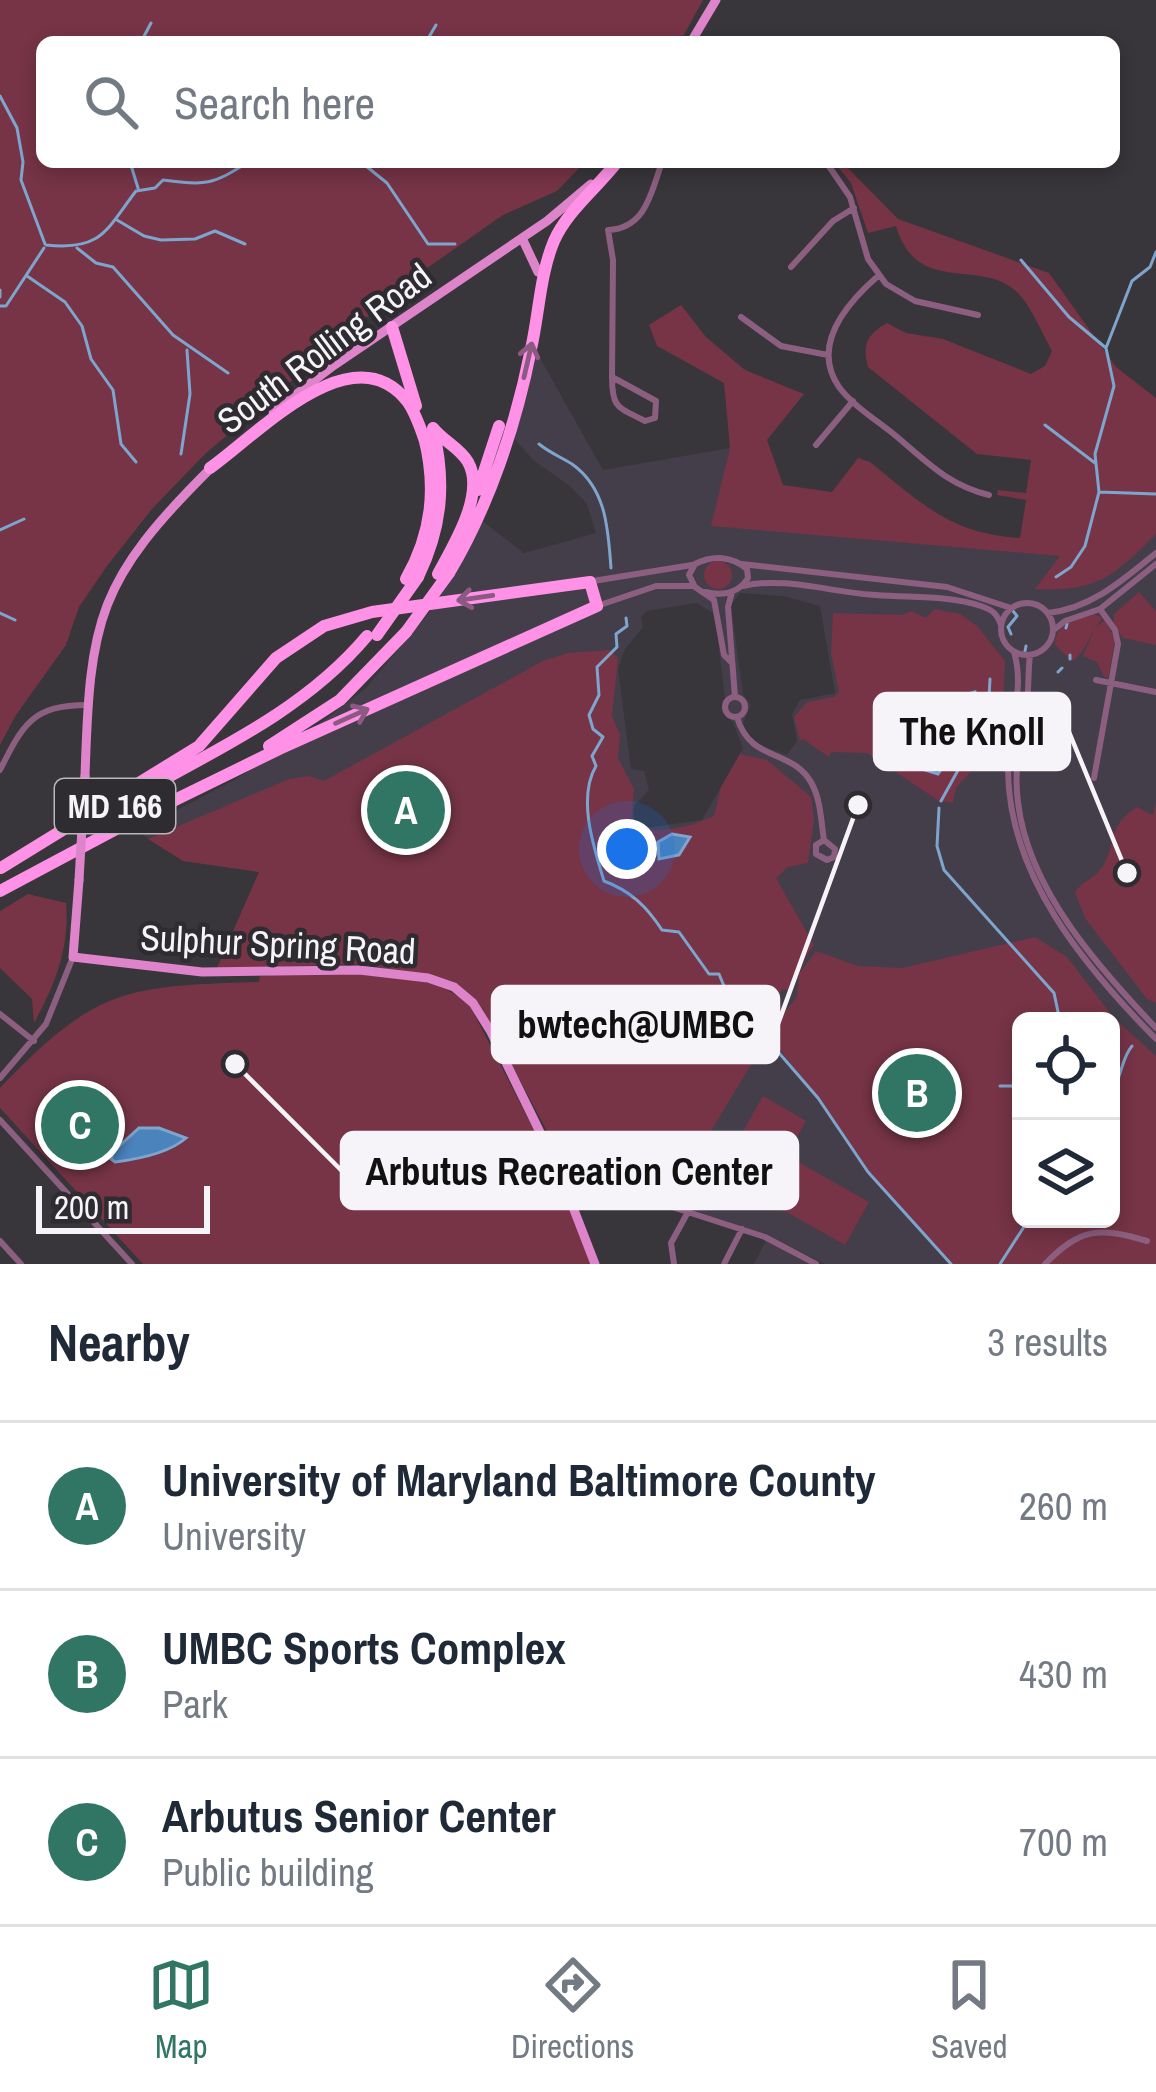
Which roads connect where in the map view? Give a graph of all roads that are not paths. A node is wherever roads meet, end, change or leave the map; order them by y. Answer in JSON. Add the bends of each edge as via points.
{"nodes":[{"id":1,"x":716,"y":0,"type":"edge"},
{"id":2,"x":696,"y":36,"type":"edge"},
{"id":3,"x":607,"y":168,"type":"edge"},
{"id":4,"x":609,"y":168,"type":"edge"},
{"id":5,"x":660,"y":168,"type":"edge"},
{"id":6,"x":831,"y":168,"type":"edge"},
{"id":7,"x":854,"y":208,"type":"junction"},
{"id":8,"x":522,"y":238,"type":"junction"},
{"id":9,"x":791,"y":267,"type":"dead end"},
{"id":10,"x":538,"y":272,"type":"joint"},
{"id":11,"x":878,"y":276,"type":"junction"},
{"id":12,"x":538,"y":314,"type":"junction"},
{"id":13,"x":978,"y":315,"type":"dead end"},
{"id":14,"x":741,"y":317,"type":"dead end"},
{"id":15,"x":392,"y":326,"type":"junction"},
{"id":16,"x":828,"y":356,"type":"junction"},
{"id":17,"x":612,"y":377,"type":"junction"},
{"id":18,"x":853,"y":401,"type":"junction"},
{"id":19,"x":499,"y":426,"type":"dead end"},
{"id":20,"x":426,"y":444,"type":"junction"},
{"id":21,"x":816,"y":445,"type":"dead end"},
{"id":22,"x":210,"y":468,"type":"junction"},
{"id":23,"x":989,"y":495,"type":"dead end"},
{"id":24,"x":1156,"y":553,"type":"edge"},
{"id":25,"x":695,"y":564,"type":"junction"},
{"id":26,"x":742,"y":564,"type":"junction"},
{"id":27,"x":1156,"y":564,"type":"edge"},
{"id":28,"x":444,"y":574,"type":"junction"},
{"id":29,"x":412,"y":578,"type":"junction"},
{"id":30,"x":590,"y":582,"type":"junction"},
{"id":31,"x":742,"y":586,"type":"junction"},
{"id":32,"x":695,"y":587,"type":"junction"},
{"id":33,"x":705,"y":592,"type":"junction"},
{"id":34,"x":732,"y":592,"type":"junction"},
{"id":35,"x":597,"y":606,"type":"junction"},
{"id":36,"x":1011,"y":608,"type":"junction"},
{"id":37,"x":1100,"y":609,"type":"junction"},
{"id":38,"x":1048,"y":614,"type":"junction"},
{"id":39,"x":1001,"y":625,"type":"junction"},
{"id":40,"x":1053,"y":630,"type":"junction"},
{"id":41,"x":1014,"y":652,"type":"junction"},
{"id":42,"x":1030,"y":655,"type":"junction"},
{"id":43,"x":731,"y":662,"type":"junction"},
{"id":44,"x":1096,"y":680,"type":"dead end"},
{"id":45,"x":1111,"y":683,"type":"junction"},
{"id":46,"x":1156,"y":692,"type":"edge"},
{"id":47,"x":735,"y":697,"type":"junction"},
{"id":48,"x":87,"y":706,"type":"junction"},
{"id":49,"x":737,"y":717,"type":"junction"},
{"id":50,"x":1,"y":765,"type":"edge"},
{"id":51,"x":1094,"y":778,"type":"dead end"},
{"id":52,"x":132,"y":820,"type":"junction"},
{"id":53,"x":824,"y":840,"type":"dead end"},
{"id":54,"x":0,"y":869,"type":"edge"},
{"id":55,"x":0,"y":891,"type":"edge"},
{"id":56,"x":73,"y":957,"type":"junction"},
{"id":57,"x":0,"y":1014,"type":"edge"},
{"id":58,"x":1156,"y":1028,"type":"edge"},
{"id":59,"x":1156,"y":1039,"type":"edge"},
{"id":60,"x":34,"y":1041,"type":"junction"},
{"id":61,"x":0,"y":1078,"type":"edge"},
{"id":62,"x":0,"y":1120,"type":"edge"},
{"id":63,"x":559,"y":1171,"type":"junction"},
{"id":64,"x":688,"y":1212,"type":"junction"},
{"id":65,"x":742,"y":1229,"type":"junction"},
{"id":66,"x":1148,"y":1240,"type":"dead end"},
{"id":67,"x":0,"y":1241,"type":"edge"},
{"id":68,"x":21,"y":1264,"type":"edge"},
{"id":69,"x":132,"y":1264,"type":"edge"},
{"id":70,"x":596,"y":1264,"type":"edge"},
{"id":71,"x":674,"y":1264,"type":"edge"},
{"id":72,"x":724,"y":1264,"type":"edge"},
{"id":73,"x":816,"y":1264,"type":"edge"},
{"id":74,"x":1046,"y":1264,"type":"edge"}],
"edges":[{"from":1,"to":2,"type":"main road"},
{"from":3,"to":8,"type":"main road","name":"South Rolling Road","number":"MD 166"},
{"from":4,"to":12,"type":"highway","number":"MD 166","via":[[557,234]]},
{"from":5,"to":17,"type":"street","via":[[639,218],[608,230]]},
{"from":6,"to":7,"type":"street"},
{"from":7,"to":9,"type":"street"},
{"from":7,"to":11,"type":"street"},
{"from":8,"to":10,"type":"main road"},
{"from":8,"to":15,"type":"main road","name":"South Rolling Road","number":"MD 166"},
{"from":10,"to":12,"type":"highway"},
{"from":11,"to":13,"type":"street","via":[[904,298]]},
{"from":11,"to":16,"type":"street","via":[[843,312]]},
{"from":28,"to":12,"type":"highway","number":"MD 166","one_way":true,"via":[[499,463]]},
{"from":14,"to":16,"type":"street","via":[[781,346]]},
{"from":15,"to":20,"type":"highway","number":"MD 166"},
{"from":15,"to":22,"type":"main road","name":"South Rolling Road","via":[[292,396]]},
{"from":16,"to":18,"type":"street"},
{"from":17,"to":17,"type":"street","via":[[617,406],[655,418],[656,401]]},
{"from":18,"to":21,"type":"street"},
{"from":18,"to":23,"type":"street","via":[[937,473]]},
{"from":19,"to":28,"type":"highway"},
{"from":20,"to":22,"type":"highway","via":[[400,393],[377,380],[344,378]]},
{"from":20,"to":29,"type":"highway","number":"MD 166","via":[[430,513]]},
{"from":22,"to":48,"type":"main road","name":"South Rolling Road","via":[[113,586],[94,640]]},
{"from":24,"to":38,"type":"street","via":[[1101,596]]},
{"from":25,"to":26,"type":"street","via":[[715,557]]},
{"from":25,"to":30,"type":"street"},
{"from":25,"to":32,"type":"street"},
{"from":26,"to":31,"type":"street"},
{"from":26,"to":36,"type":"street","via":[[947,587]]},
{"from":27,"to":37,"type":"street"},
{"from":28,"to":29,"type":"highway","via":[[473,481],[464,456],[433,428],[441,499],[436,533]]},
{"from":28,"to":52,"type":"highway","number":"MD 166","bridge":true,"via":[[406,632],[319,715]]},
{"from":29,"to":54,"type":"highway","number":"MD 166","bridge":true,"via":[[372,636],[304,696]]},
{"from":30,"to":35,"type":"highway"},
{"from":30,"to":54,"type":"highway","one_way":true,"via":[[324,626],[276,658],[199,746]]},
{"from":31,"to":34,"type":"street"},
{"from":31,"to":39,"type":"street","via":[[958,601],[992,611]]},
{"from":32,"to":33,"type":"street"},
{"from":32,"to":35,"type":"street","via":[[656,586]]},
{"from":33,"to":34,"type":"street"},
{"from":33,"to":43,"type":"street","via":[[719,610]]},
{"from":34,"to":43,"type":"street"},
{"from":52,"to":35,"type":"highway","one_way":true},
{"from":36,"to":38,"type":"street","via":[[1031,603]]},
{"from":36,"to":39,"type":"street"},
{"from":37,"to":40,"type":"street"},
{"from":37,"to":45,"type":"street","via":[[1117,634]]},
{"from":38,"to":40,"type":"street"},
{"from":39,"to":41,"type":"street"},
{"from":40,"to":42,"type":"street","via":[[1044,649]]},
{"from":41,"to":42,"type":"street"},
{"from":41,"to":59,"type":"street","via":[[1019,685],[1008,771],[1020,846],[1076,944]]},
{"from":42,"to":58,"type":"street","via":[[1016,769],[1027,843],[1087,946]]},
{"from":43,"to":47,"type":"street"},
{"from":44,"to":45,"type":"street"},
{"from":45,"to":46,"type":"street"},
{"from":45,"to":51,"type":"street"},
{"from":47,"to":49,"type":"street","via":[[746,708]]},
{"from":47,"to":49,"type":"street","via":[[725,708]]},
{"from":48,"to":50,"type":"street","via":[[35,716]]},
{"from":48,"to":56,"type":"main road","name":"South Rolling Road","bridge":true},
{"from":49,"to":53,"type":"street","via":[[747,741],[811,781]]},
{"from":52,"to":55,"type":"highway","number":"MD 166"},
{"from":56,"to":60,"type":"street"},
{"from":56,"to":63,"type":"main road","name":"Sulphur Spring Road","via":[[202,972],[358,970],[454,987],[480,1014]]},
{"from":57,"to":60,"type":"street"},
{"from":60,"to":61,"type":"street"},
{"from":62,"to":69,"type":"street"},
{"from":63,"to":64,"type":"street"},
{"from":63,"to":70,"type":"main road","name":"Sulphur Spring Road"},
{"from":64,"to":65,"type":"street"},
{"from":64,"to":71,"type":"street","via":[[671,1243]]},
{"from":65,"to":72,"type":"street"},
{"from":65,"to":73,"type":"street"},
{"from":66,"to":74,"type":"street","via":[[1090,1232]]},
{"from":67,"to":68,"type":"street"}]}
